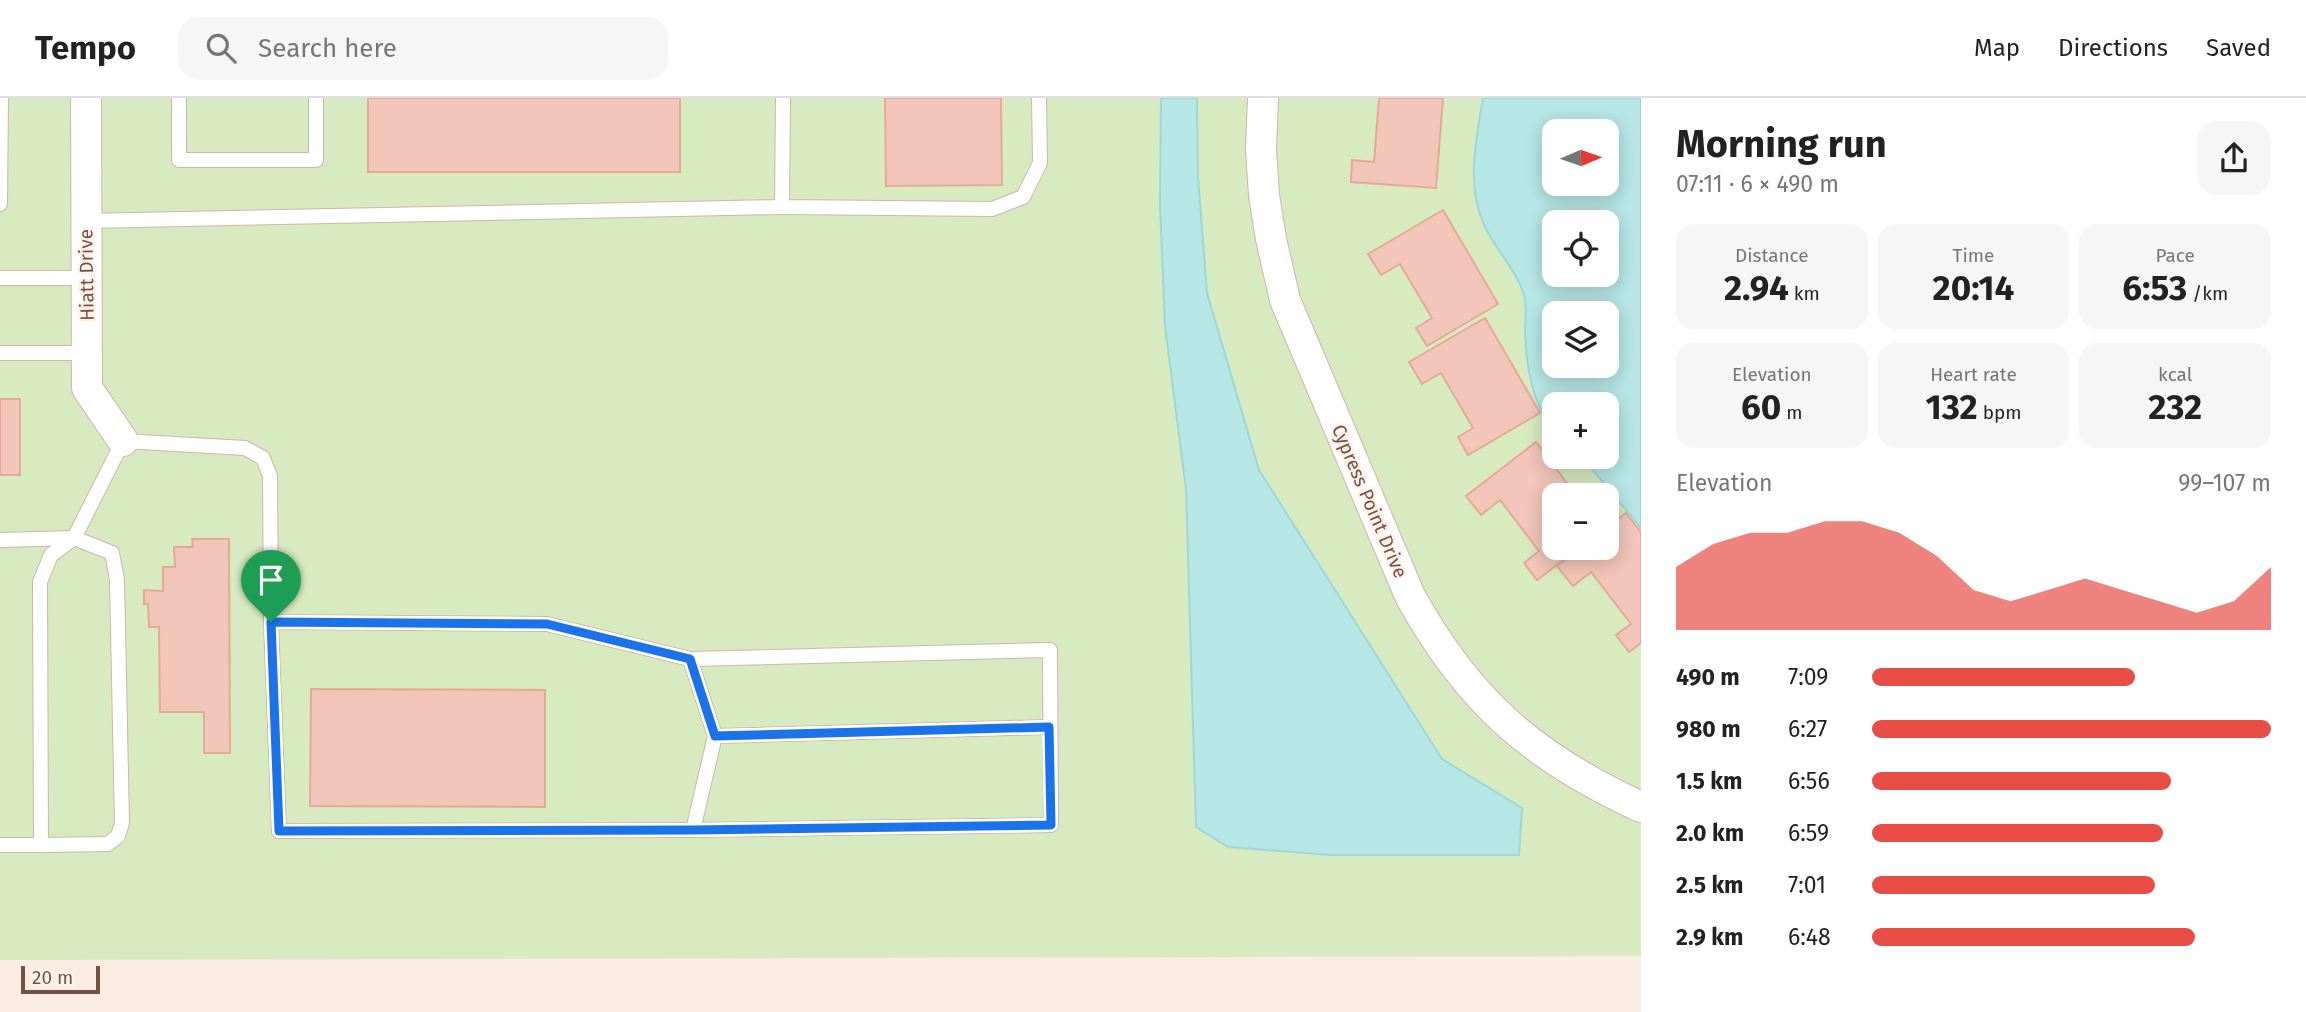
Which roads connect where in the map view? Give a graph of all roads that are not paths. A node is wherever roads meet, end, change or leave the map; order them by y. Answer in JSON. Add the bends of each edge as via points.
{"nodes":[{"id":1,"x":1,"y":98,"type":"edge"},
{"id":2,"x":86,"y":98,"type":"edge"},
{"id":3,"x":179,"y":98,"type":"edge"},
{"id":4,"x":316,"y":98,"type":"edge"},
{"id":5,"x":783,"y":98,"type":"edge"},
{"id":6,"x":1039,"y":98,"type":"edge"},
{"id":7,"x":1263,"y":98,"type":"edge"},
{"id":8,"x":0,"y":204,"type":"edge"},
{"id":9,"x":782,"y":207,"type":"junction"},
{"id":10,"x":86,"y":221,"type":"junction"},
{"id":11,"x":0,"y":278,"type":"edge"},
{"id":12,"x":86,"y":278,"type":"junction"},
{"id":13,"x":0,"y":353,"type":"edge"},
{"id":14,"x":87,"y":353,"type":"junction"},
{"id":15,"x":123,"y":441,"type":"junction"},
{"id":16,"x":74,"y":538,"type":"junction"},
{"id":17,"x":0,"y":540,"type":"edge"},
{"id":18,"x":271,"y":622,"type":"junction"},
{"id":19,"x":690,"y":659,"type":"junction"},
{"id":20,"x":1049,"y":727,"type":"junction"},
{"id":21,"x":715,"y":736,"type":"junction"},
{"id":22,"x":1641,"y":807,"type":"edge"},
{"id":23,"x":693,"y":830,"type":"junction"},
{"id":24,"x":0,"y":845,"type":"edge"},
{"id":25,"x":41,"y":845,"type":"junction"}],
"edges":[{"from":1,"to":8,"type":"lane"},
{"from":2,"to":10,"type":"street","name":"Hiatt Drive"},
{"from":3,"to":4,"type":"lane","via":[[179,160],[316,160]]},
{"from":5,"to":9,"type":"lane"},
{"from":6,"to":9,"type":"lane","via":[[1040,163],[1023,197],[992,209]]},
{"from":7,"to":22,"type":"street","name":"Cypress Point Drive","via":[[1264,195],[1285,300],[1410,596],[1461,676],[1487,705],[1530,744],[1572,772]]},
{"from":9,"to":10,"type":"lane"},
{"from":10,"to":12,"type":"street","name":"Hiatt Drive"},
{"from":11,"to":12,"type":"lane"},
{"from":12,"to":14,"type":"street","name":"Hiatt Drive"},
{"from":13,"to":14,"type":"lane"},
{"from":14,"to":15,"type":"street","name":"Hiatt Drive","via":[[87,388]]},
{"from":15,"to":16,"type":"lane"},
{"from":15,"to":18,"type":"lane","via":[[246,448],[263,458],[270,476]]},
{"from":16,"to":17,"type":"lane"},
{"from":16,"to":25,"type":"lane","via":[[51,555],[40,582]]},
{"from":16,"to":25,"type":"lane","via":[[112,553],[117,580],[122,823],[118,836],[108,844]]},
{"from":18,"to":19,"type":"lane","via":[[547,624]]},
{"from":18,"to":23,"type":"lane","via":[[279,831]]},
{"from":19,"to":20,"type":"lane","via":[[1050,650]]},
{"from":19,"to":21,"type":"lane"},
{"from":20,"to":21,"type":"lane"},
{"from":20,"to":23,"type":"lane","via":[[1051,825]]},
{"from":21,"to":23,"type":"lane"},
{"from":24,"to":25,"type":"lane"}]}
